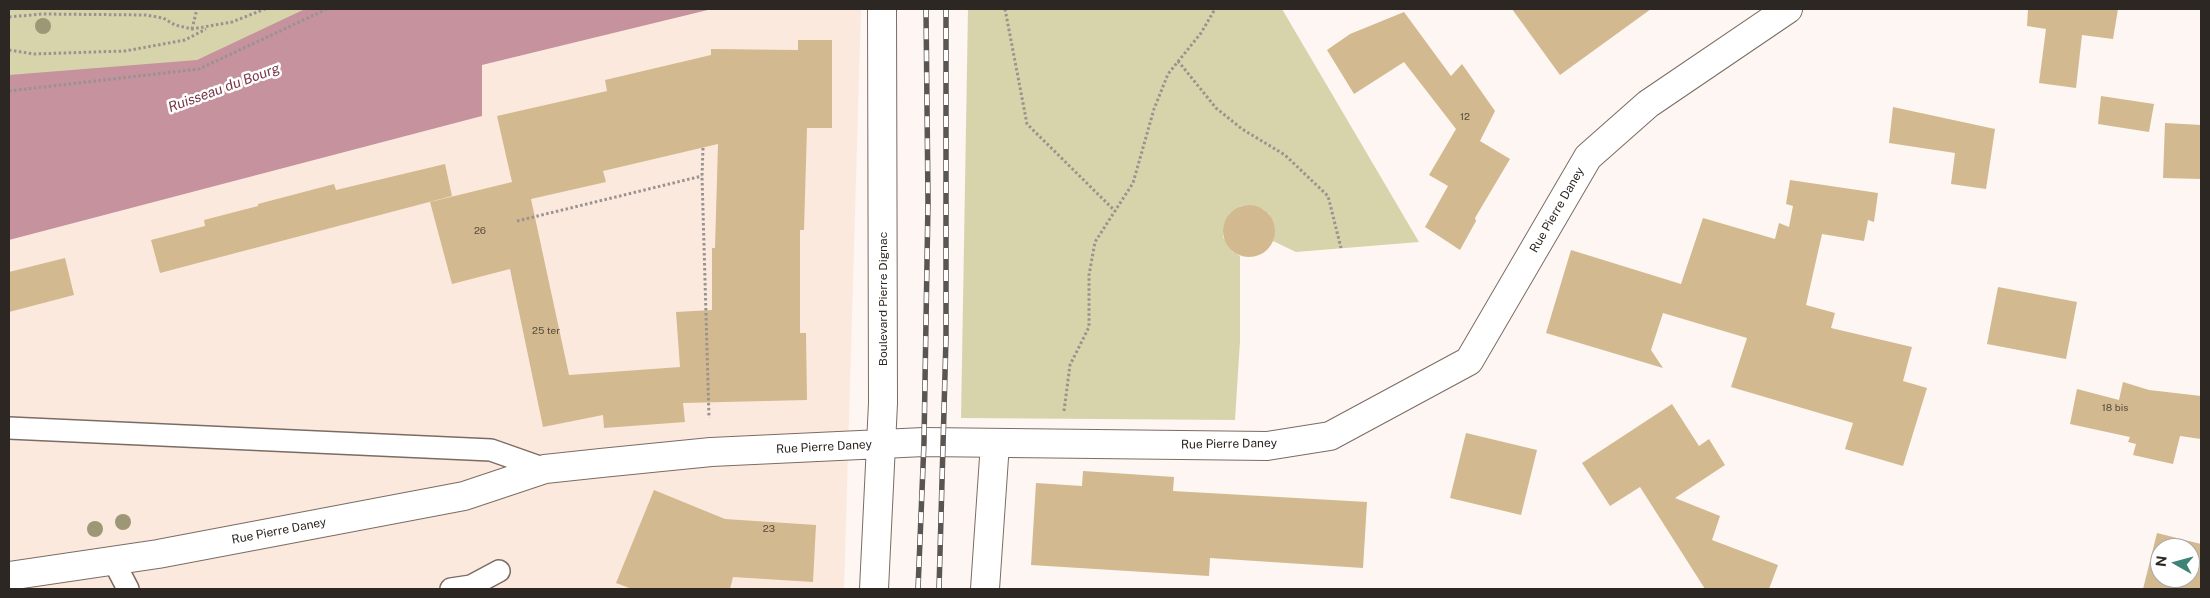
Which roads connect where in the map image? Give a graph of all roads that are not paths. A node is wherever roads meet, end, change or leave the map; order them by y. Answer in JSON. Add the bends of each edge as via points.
{"nodes":[{"id":1,"x":882,"y":9,"type":"edge"},
{"id":2,"x":1788,"y":9,"type":"edge"},
{"id":3,"x":9,"y":428,"type":"edge"},
{"id":4,"x":882,"y":444,"type":"junction"},
{"id":5,"x":995,"y":444,"type":"junction"},
{"id":6,"x":544,"y":469,"type":"junction"},
{"id":7,"x":113,"y":560,"type":"junction"},
{"id":8,"x":499,"y":571,"type":"dead end"},
{"id":9,"x":9,"y":576,"type":"edge"},
{"id":10,"x":128,"y":589,"type":"edge"},
{"id":11,"x":451,"y":589,"type":"edge"},
{"id":12,"x":874,"y":589,"type":"edge"},
{"id":13,"x":985,"y":589,"type":"edge"}],
"edges":[{"from":1,"to":4,"type":"street","name":"Boulevard Pierre Dignac"},
{"from":2,"to":5,"type":"street","name":"Rue Pierre Daney","via":[[1648,104],[1588,157],[1468,361],[1330,436],[1267,446]]},
{"from":3,"to":6,"type":"lane","name":"Rue Pierre Daney","via":[[491,450]]},
{"from":4,"to":5,"type":"street","name":"Rue Pierre Daney"},
{"from":4,"to":6,"type":"street","name":"Rue Pierre Daney","via":[[710,452]]},
{"from":4,"to":12,"type":"street","name":"Boulevard Pierre Dignac"},
{"from":5,"to":13,"type":"street"},
{"from":6,"to":7,"type":"street","name":"Rue Pierre Daney","via":[[464,496]]},
{"from":7,"to":9,"type":"street","name":"Rue Pierre Daney"},
{"from":7,"to":10,"type":"lane"},
{"from":8,"to":11,"type":"lane","via":[[471,586]]}]}
